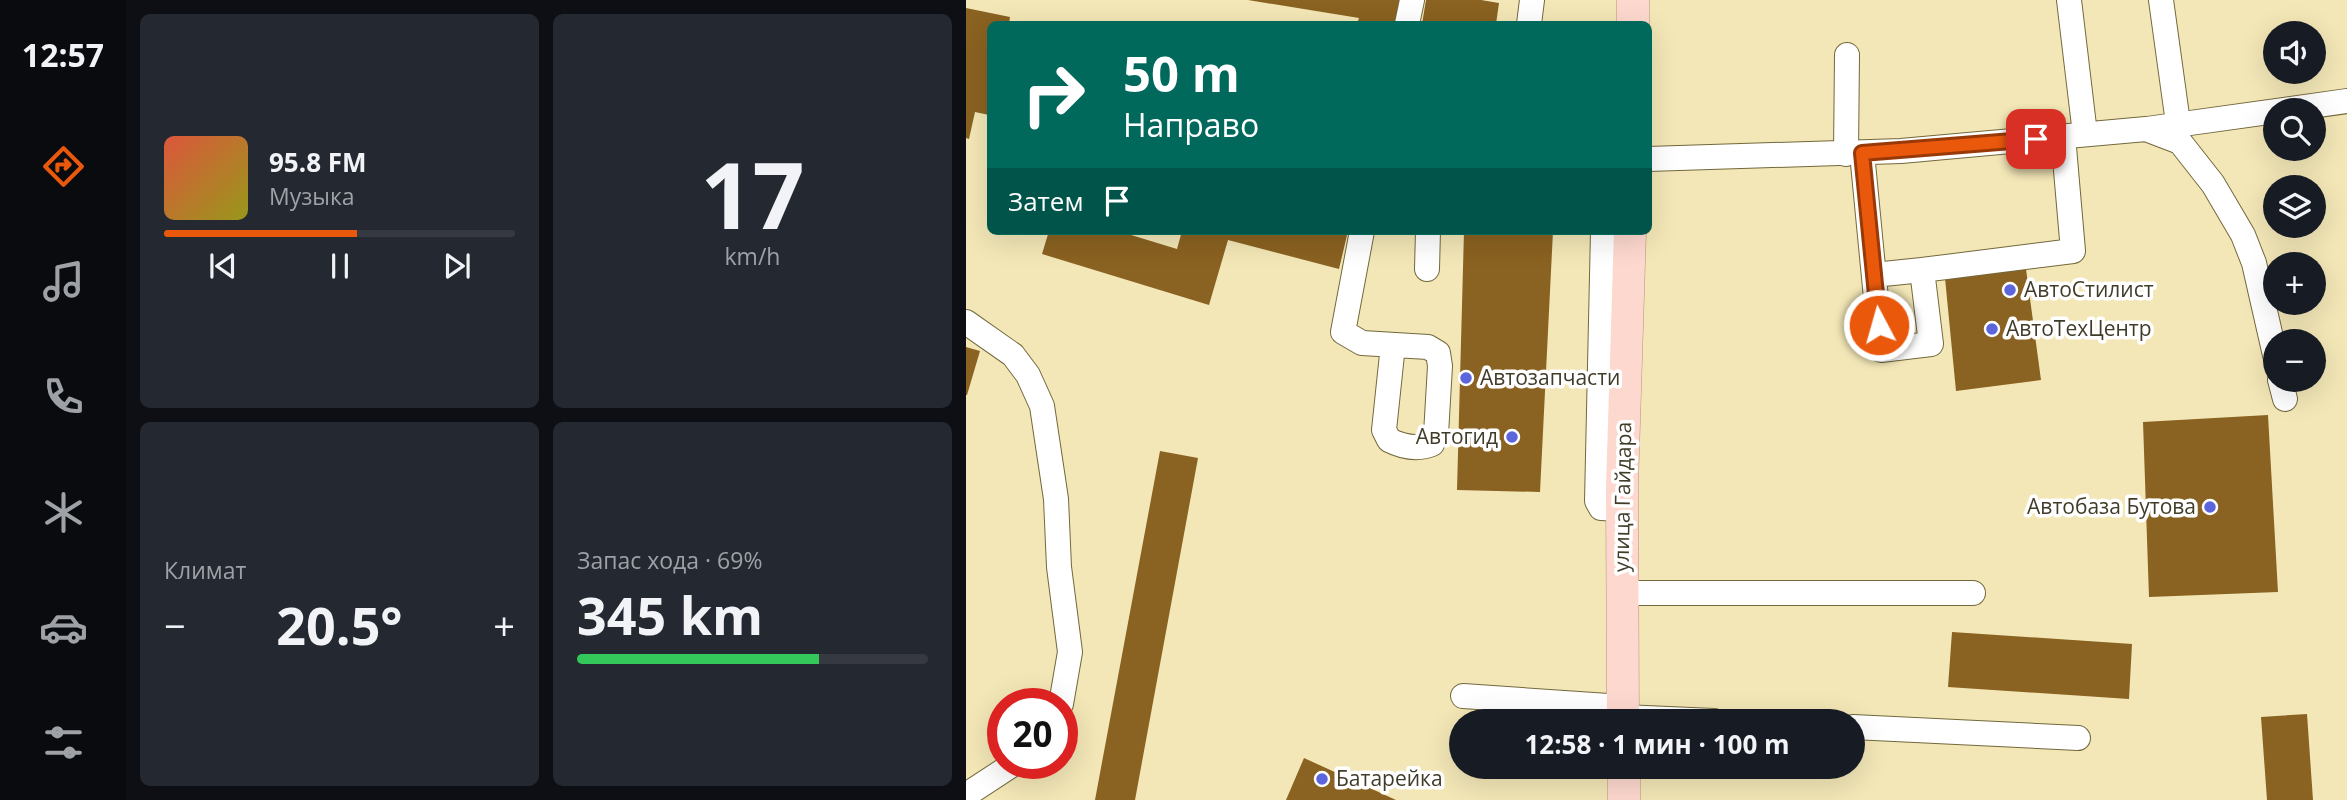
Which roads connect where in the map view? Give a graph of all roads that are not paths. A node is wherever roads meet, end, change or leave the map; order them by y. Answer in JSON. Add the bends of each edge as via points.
{"nodes":[{"id":1,"x":1412,"y":0,"type":"edge"},
{"id":2,"x":1532,"y":0,"type":"edge"},
{"id":3,"x":1633,"y":0,"type":"edge"},
{"id":4,"x":2069,"y":0,"type":"edge"},
{"id":5,"x":2161,"y":0,"type":"edge"},
{"id":6,"x":1408,"y":21,"type":"edge"},
{"id":7,"x":1530,"y":21,"type":"edge"},
{"id":8,"x":1633,"y":21,"type":"edge"},
{"id":9,"x":1847,"y":55,"type":"dead end"},
{"id":10,"x":2347,"y":101,"type":"edge"},
{"id":11,"x":2178,"y":123,"type":"junction"},
{"id":12,"x":2146,"y":129,"type":"junction"},
{"id":13,"x":2074,"y":135,"type":"junction"},
{"id":14,"x":1854,"y":153,"type":"junction"},
{"id":15,"x":1652,"y":159,"type":"edge"},
{"id":16,"x":1361,"y":235,"type":"edge"},
{"id":17,"x":1428,"y":235,"type":"edge"},
{"id":18,"x":1616,"y":237,"type":"edge"},
{"id":19,"x":1427,"y":269,"type":"dead end"},
{"id":20,"x":1922,"y":270,"type":"junction"},
{"id":21,"x":1874,"y":275,"type":"junction"},
{"id":22,"x":966,"y":322,"type":"edge"},
{"id":23,"x":2269,"y":329,"type":"edge"},
{"id":24,"x":1393,"y":345,"type":"dead end"},
{"id":25,"x":1622,"y":593,"type":"junction"},
{"id":26,"x":1973,"y":593,"type":"dead end"},
{"id":27,"x":1063,"y":688,"type":"edge"},
{"id":28,"x":1464,"y":696,"type":"dead end"},
{"id":29,"x":1573,"y":709,"type":"edge"},
{"id":30,"x":1623,"y":709,"type":"edge"},
{"id":31,"x":1865,"y":728,"type":"edge"},
{"id":32,"x":2078,"y":738,"type":"dead end"},
{"id":33,"x":990,"y":779,"type":"edge"},
{"id":34,"x":1624,"y":779,"type":"edge"},
{"id":35,"x":966,"y":795,"type":"edge"},
{"id":36,"x":1624,"y":800,"type":"edge"}],
"edges":[{"from":1,"to":6,"type":"street"},
{"from":2,"to":7,"type":"street"},
{"from":3,"to":8,"type":"main road"},
{"from":4,"to":13,"type":"street"},
{"from":5,"to":11,"type":"street"},
{"from":9,"to":14,"type":"street"},
{"from":10,"to":11,"type":"street"},
{"from":11,"to":12,"type":"street"},
{"from":12,"to":13,"type":"street"},
{"from":12,"to":23,"type":"street","via":[[2180,142],[2213,184],[2254,262]]},
{"from":13,"to":14,"type":"street"},
{"from":13,"to":20,"type":"street","via":[[2073,251]]},
{"from":14,"to":15,"type":"street"},
{"from":14,"to":21,"type":"street"},
{"from":16,"to":24,"type":"street","via":[[1343,332],[1362,343]]},
{"from":17,"to":19,"type":"street"},
{"from":18,"to":25,"type":"main road","name":"улица Гайдара","via":[[1611,423],[1622,509]]},
{"from":20,"to":21,"type":"street"},
{"from":20,"to":21,"type":"street","via":[[1931,344],[1881,350]]},
{"from":22,"to":27,"type":"street","via":[[1013,355],[1042,406],[1070,652]]},
{"from":25,"to":26,"type":"street"},
{"from":25,"to":30,"type":"main road","name":"улица Гайдара"},
{"from":28,"to":29,"type":"street"},
{"from":31,"to":32,"type":"street"},
{"from":33,"to":35,"type":"street"},
{"from":34,"to":36,"type":"main road"}]}
